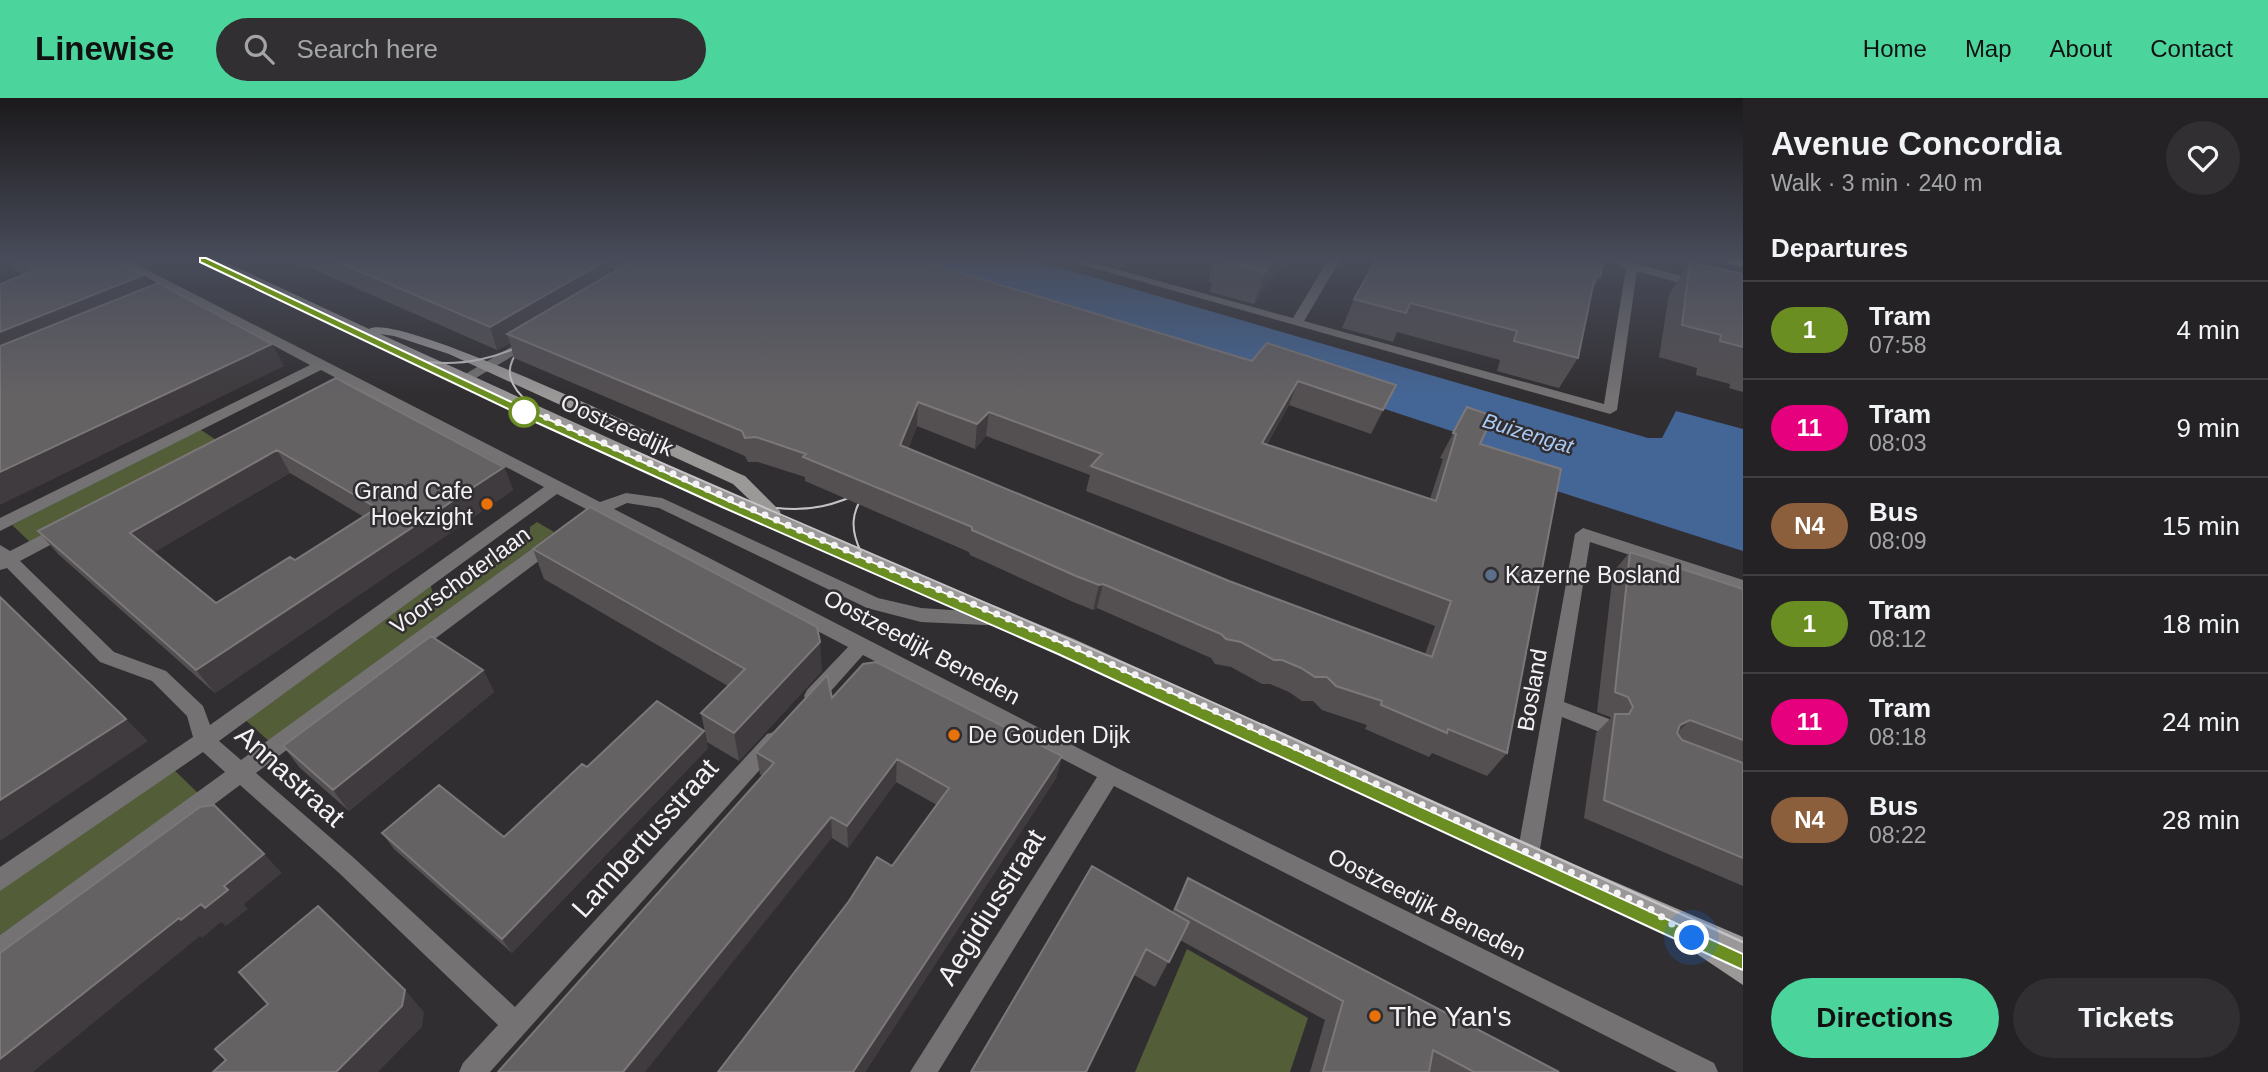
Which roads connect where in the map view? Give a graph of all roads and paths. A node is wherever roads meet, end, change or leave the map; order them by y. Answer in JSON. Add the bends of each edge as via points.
{"nodes":[{"id":1,"x":199,"y":305,"type":"edge"},
{"id":2,"x":310,"y":305,"type":"edge"},
{"id":3,"x":1233,"y":305,"type":"edge"},
{"id":4,"x":1307,"y":305,"type":"edge"},
{"id":5,"x":1626,"y":305,"type":"edge"},
{"id":6,"x":1296,"y":323,"type":"junction"},
{"id":7,"x":550,"y":328,"type":"edge"},
{"id":8,"x":361,"y":329,"type":"junction"},
{"id":9,"x":322,"y":365,"type":"junction"},
{"id":10,"x":487,"y":366,"type":"junction"},
{"id":11,"x":464,"y":379,"type":"junction"},
{"id":12,"x":352,"y":380,"type":"junction"},
{"id":13,"x":332,"y":390,"type":"edge"},
{"id":14,"x":557,"y":486,"type":"junction"},
{"id":15,"x":584,"y":518,"type":"junction"},
{"id":16,"x":81,"y":521,"type":"edge"},
{"id":17,"x":779,"y":522,"type":"junction"},
{"id":18,"x":0,"y":525,"type":"edge"},
{"id":19,"x":3,"y":558,"type":"edge"},
{"id":20,"x":1743,"y":586,"type":"edge"},
{"id":21,"x":1006,"y":619,"type":"junction"},
{"id":22,"x":861,"y":645,"type":"junction"},
{"id":23,"x":1554,"y":706,"type":"junction"},
{"id":24,"x":1602,"y":725,"type":"dead end"},
{"id":25,"x":204,"y":740,"type":"junction"},
{"id":26,"x":242,"y":771,"type":"junction"},
{"id":27,"x":1110,"y":774,"type":"junction"},
{"id":28,"x":1528,"y":855,"type":"junction"},
{"id":29,"x":0,"y":880,"type":"edge"},
{"id":30,"x":1646,"y":906,"type":"junction"},
{"id":31,"x":1743,"y":949,"type":"edge"},
{"id":32,"x":0,"y":950,"type":"edge"},
{"id":33,"x":1743,"y":973,"type":"edge"},
{"id":34,"x":516,"y":1025,"type":"junction"},
{"id":35,"x":472,"y":1072,"type":"edge"},
{"id":36,"x":923,"y":1072,"type":"edge"},
{"id":37,"x":1705,"y":1072,"type":"edge"}],
"edges":[{"from":1,"to":9,"type":"street","name":"Oostzeedijk Beneden"},
{"from":2,"to":8,"type":"street","name":"Oostzeedijk"},
{"from":3,"to":6,"type":"street"},
{"from":4,"to":6,"type":"street"},
{"from":5,"to":6,"type":"street","via":[[1610,410]]},
{"from":7,"to":10,"type":"street"},
{"from":8,"to":10,"type":"street","name":"Oostzeedijk","via":[[396,332]]},
{"from":8,"to":11,"type":"street","name":"Oostzeedijk"},
{"from":9,"to":12,"type":"street","name":"Oostzeedijk Beneden"},
{"from":9,"to":18,"type":"street"},
{"from":10,"to":11,"type":"street"},
{"from":10,"to":17,"type":"street","name":"Oostzeedijk","via":[[739,480]]},
{"from":11,"to":17,"type":"street","name":"Oostzeedijk"},
{"from":12,"to":13,"type":"street"},
{"from":12,"to":14,"type":"street","name":"Oostzeedijk Beneden"},
{"from":14,"to":15,"type":"street","name":"Oostzeedijk Beneden"},
{"from":14,"to":25,"type":"street","name":"Voorschoterlaan"},
{"from":15,"to":21,"type":"street","name":"Voorschoterlaan","via":[[634,497],[662,503],[873,603],[921,615]]},
{"from":15,"to":22,"type":"street","name":"Oostzeedijk Beneden"},
{"from":15,"to":26,"type":"street","name":"Voorschoterlaan"},
{"from":16,"to":19,"type":"street"},
{"from":17,"to":21,"type":"street","name":"Oostzeedijk"},
{"from":19,"to":25,"type":"street","name":"Annastraat","via":[[107,657],[159,676],[196,712]]},
{"from":20,"to":23,"type":"street","name":"Bosland","via":[[1583,534]]},
{"from":21,"to":28,"type":"street","name":"Oostzeedijk"},
{"from":22,"to":27,"type":"street","name":"Oostzeedijk Beneden"},
{"from":22,"to":34,"type":"street","name":"Lambertusstraat"},
{"from":23,"to":24,"type":"street"},
{"from":23,"to":28,"type":"street","name":"Bosland"},
{"from":25,"to":26,"type":"street","name":"Annastraat"},
{"from":25,"to":29,"type":"street","name":"Voorschoterlaan"},
{"from":26,"to":32,"type":"street","name":"Voorschoterlaan"},
{"from":26,"to":34,"type":"street","name":"Annastraat"},
{"from":27,"to":36,"type":"street","name":"Aegidiusstraat"},
{"from":27,"to":37,"type":"street","name":"Oostzeedijk Beneden"},
{"from":28,"to":30,"type":"street","name":"Oostzeedijk"},
{"from":30,"to":31,"type":"street","name":"Oostzeedijk"},
{"from":30,"to":33,"type":"street","name":"Oostzeedijk"},
{"from":34,"to":35,"type":"street","name":"Lambertusstraat"}]}
